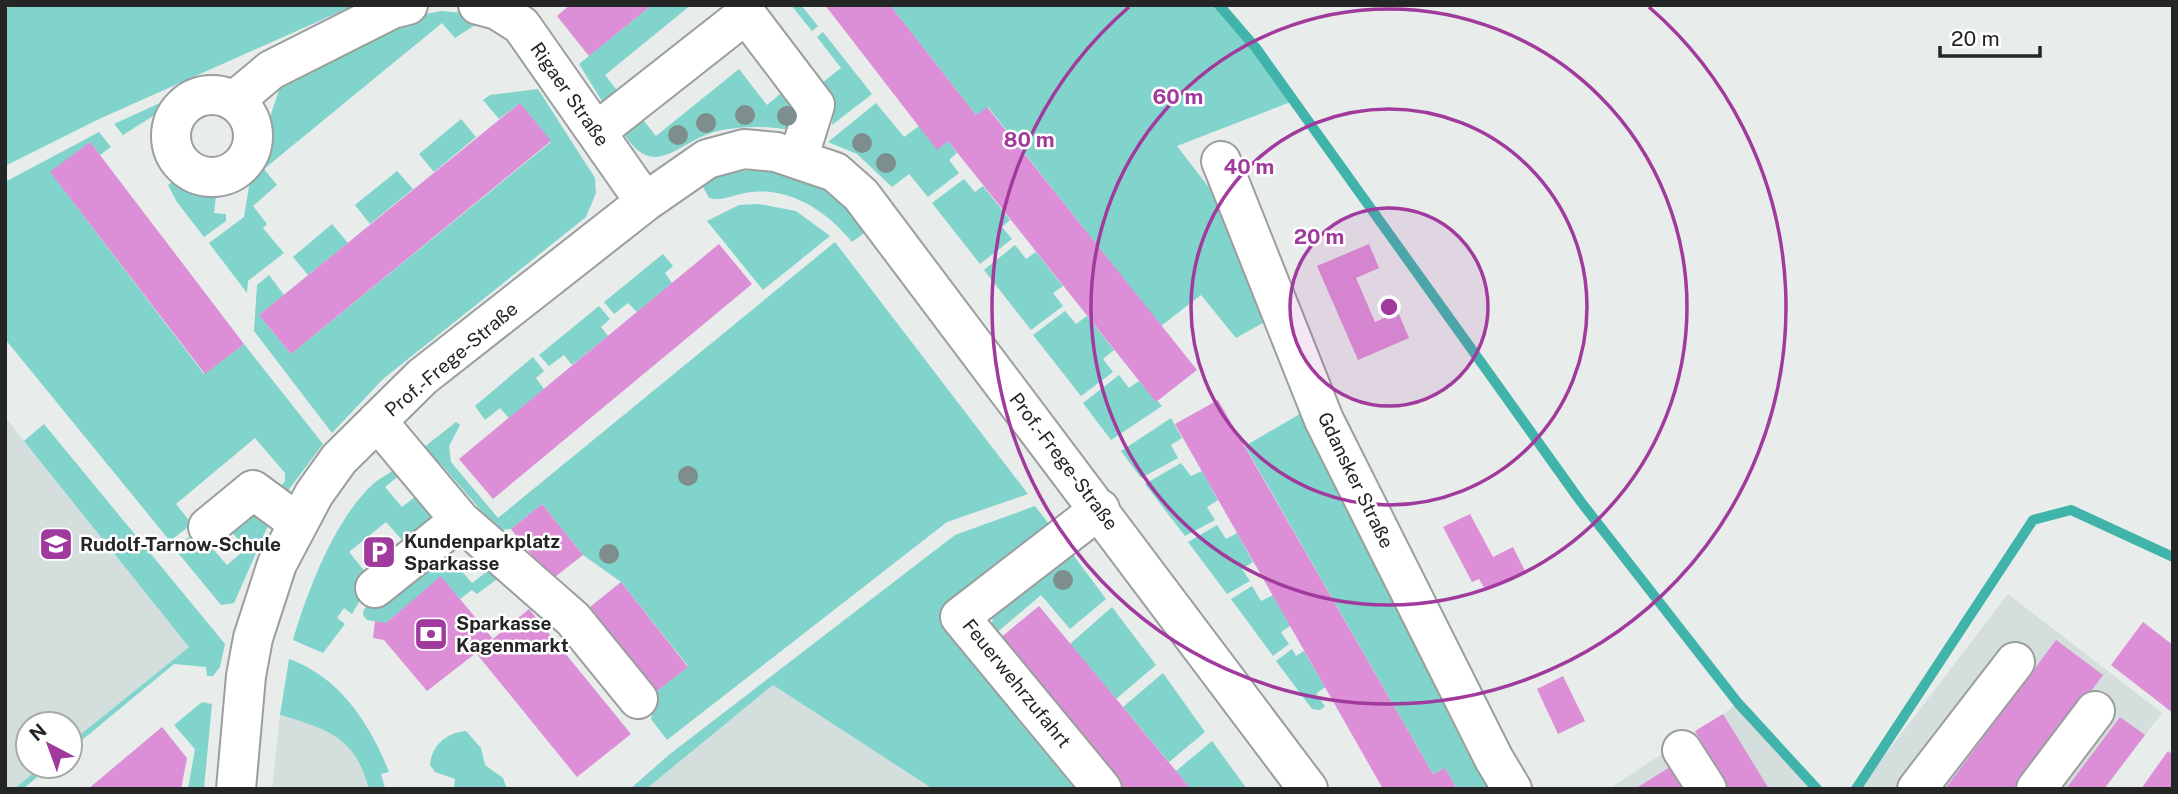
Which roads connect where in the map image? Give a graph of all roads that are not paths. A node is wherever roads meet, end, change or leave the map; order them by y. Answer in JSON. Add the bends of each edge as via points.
{"nodes":[{"id":1,"x":408,"y":5,"type":"edge"},
{"id":2,"x":478,"y":5,"type":"edge"},
{"id":3,"x":234,"y":101,"type":"dead end"},
{"id":4,"x":596,"y":132,"type":"junction"},
{"id":5,"x":798,"y":159,"type":"junction"},
{"id":6,"x":1221,"y":161,"type":"dead end"},
{"id":7,"x":645,"y":202,"type":"junction"},
{"id":8,"x":377,"y":421,"type":"junction"},
{"id":9,"x":1100,"y":509,"type":"junction"},
{"id":10,"x":460,"y":520,"type":"junction"},
{"id":11,"x":299,"y":523,"type":"junction"},
{"id":12,"x":208,"y":527,"type":"dead end"},
{"id":13,"x":375,"y":588,"type":"dead end"},
{"id":14,"x":2015,"y":662,"type":"dead end"},
{"id":15,"x":638,"y":699,"type":"dead end"},
{"id":16,"x":2095,"y":710,"type":"dead end"},
{"id":17,"x":1682,"y":750,"type":"dead end"},
{"id":18,"x":236,"y":789,"type":"edge"},
{"id":19,"x":1102,"y":789,"type":"edge"},
{"id":20,"x":1308,"y":789,"type":"edge"},
{"id":21,"x":1513,"y":789,"type":"edge"},
{"id":22,"x":1707,"y":789,"type":"edge"},
{"id":23,"x":1917,"y":789,"type":"edge"},
{"id":24,"x":2036,"y":789,"type":"edge"}],
"edges":[{"from":1,"to":3,"type":"street","via":[[271,69]]},
{"from":2,"to":4,"type":"street","name":"Rigaer Straße","via":[[522,25]]},
{"from":4,"to":5,"type":"street","via":[[746,14],[815,105]]},
{"from":4,"to":7,"type":"street","name":"Rigaer Straße"},
{"from":5,"to":7,"type":"street","name":"Prof.-Frege-Straße","via":[[744,149],[707,159]]},
{"from":5,"to":9,"type":"street","name":"Prof.-Frege-Straße","via":[[835,172],[861,195]]},
{"from":6,"to":21,"type":"street","name":"Gdansker Straße","via":[[1324,419]]},
{"from":7,"to":8,"type":"street","name":"Prof.-Frege-Straße","via":[[422,377]]},
{"from":8,"to":10,"type":"street"},
{"from":8,"to":11,"type":"street","name":"Prof.-Frege-Straße","via":[[339,459]]},
{"from":9,"to":19,"type":"street","name":"Feuerwehrzufahrt","via":[[960,617]]},
{"from":9,"to":20,"type":"street","name":"Prof.-Frege-Straße"},
{"from":10,"to":13,"type":"street"},
{"from":10,"to":15,"type":"street","via":[[573,619]]},
{"from":11,"to":12,"type":"street","via":[[253,490]]},
{"from":11,"to":18,"type":"street","name":"Prof.-Frege-Straße","via":[[277,564],[253,638]]},
{"from":14,"to":23,"type":"street"},
{"from":16,"to":24,"type":"street"},
{"from":17,"to":22,"type":"street"}]}
